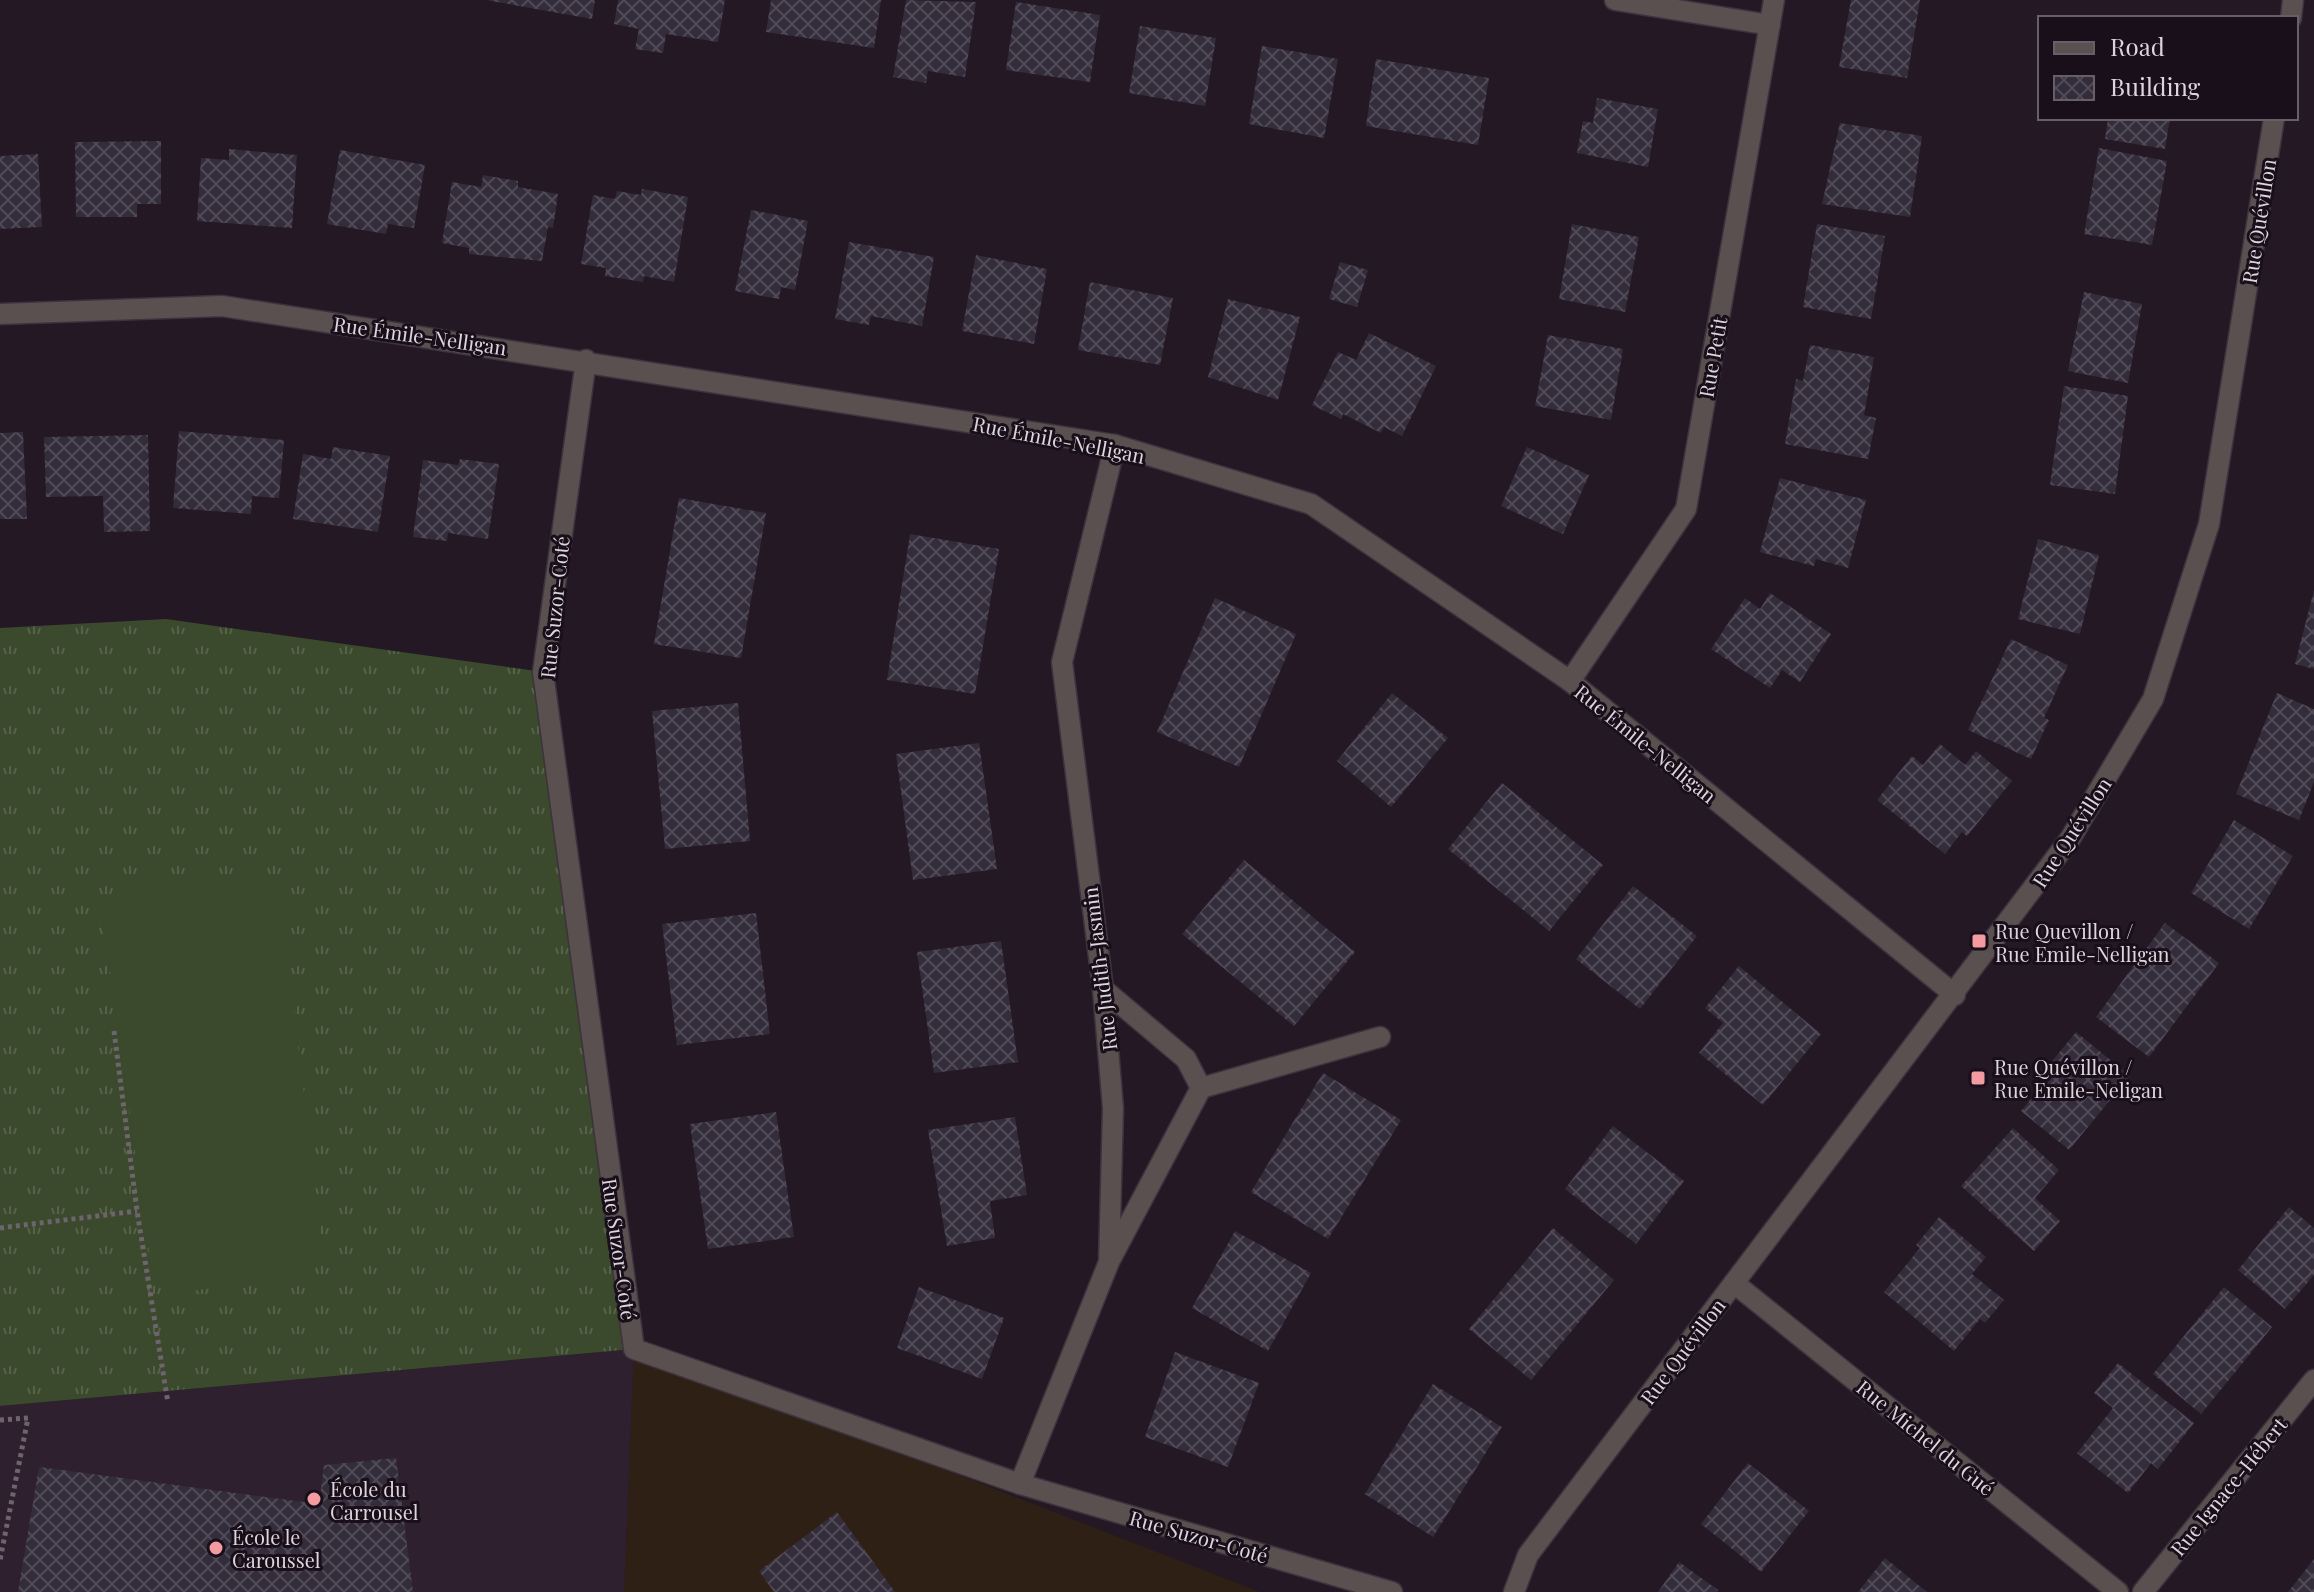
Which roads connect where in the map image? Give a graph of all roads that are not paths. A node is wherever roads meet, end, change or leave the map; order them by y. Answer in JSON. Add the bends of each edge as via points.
{"nodes":[{"id":1,"x":1615,"y":0,"type":"edge"},
{"id":2,"x":1774,"y":0,"type":"edge"},
{"id":3,"x":1770,"y":25,"type":"junction"},
{"id":4,"x":2274,"y":120,"type":"edge"},
{"id":5,"x":0,"y":314,"type":"edge"},
{"id":6,"x":586,"y":360,"type":"junction"},
{"id":7,"x":1115,"y":445,"type":"junction"},
{"id":8,"x":1570,"y":681,"type":"junction"},
{"id":9,"x":1103,"y":989,"type":"junction"},
{"id":10,"x":1955,"y":995,"type":"junction"},
{"id":11,"x":1380,"y":1037,"type":"dead end"},
{"id":12,"x":1201,"y":1088,"type":"junction"},
{"id":13,"x":1109,"y":1262,"type":"junction"},
{"id":14,"x":1734,"y":1283,"type":"junction"},
{"id":15,"x":2314,"y":1380,"type":"edge"},
{"id":16,"x":1020,"y":1484,"type":"junction"},
{"id":17,"x":1392,"y":1592,"type":"edge"},
{"id":18,"x":1514,"y":1592,"type":"edge"},
{"id":19,"x":2118,"y":1592,"type":"edge"},
{"id":20,"x":2143,"y":1592,"type":"edge"}],
"edges":[{"from":1,"to":3,"type":"street"},
{"from":2,"to":3,"type":"street","name":"Rue Petit"},
{"from":3,"to":8,"type":"street","name":"Rue Petit","via":[[1686,509]]},
{"from":4,"to":10,"type":"street","name":"Rue Quévillon","via":[[2209,524],[2153,699],[2070,839]]},
{"from":5,"to":6,"type":"street","name":"Rue Émile-Nelligan","via":[[222,306]]},
{"from":6,"to":7,"type":"street","name":"Rue Émile-Nelligan"},
{"from":6,"to":16,"type":"street","name":"Rue Suzor-Coté","via":[[543,672],[634,1349]]},
{"from":7,"to":8,"type":"street","name":"Rue Émile-Nelligan","via":[[1311,504]]},
{"from":7,"to":9,"type":"street","name":"Rue Judith-Jasmin","via":[[1062,662]]},
{"from":8,"to":10,"type":"street","name":"Rue Émile-Nelligan"},
{"from":9,"to":12,"type":"street","via":[[1186,1059]]},
{"from":9,"to":13,"type":"street","name":"Rue Judith-Jasmin","via":[[1113,1108]]},
{"from":10,"to":14,"type":"street","name":"Rue Quévillon"},
{"from":11,"to":12,"type":"street"},
{"from":12,"to":13,"type":"street"},
{"from":13,"to":16,"type":"street","name":"Rue Judith-Jasmin"},
{"from":14,"to":18,"type":"street","name":"Rue Quévillon","via":[[1528,1555]]},
{"from":14,"to":19,"type":"street","name":"Rue Michel du Gué"},
{"from":15,"to":20,"type":"street","name":"Rue Ignace-Hébert"},
{"from":16,"to":17,"type":"street","name":"Rue Suzor-Coté"}]}
